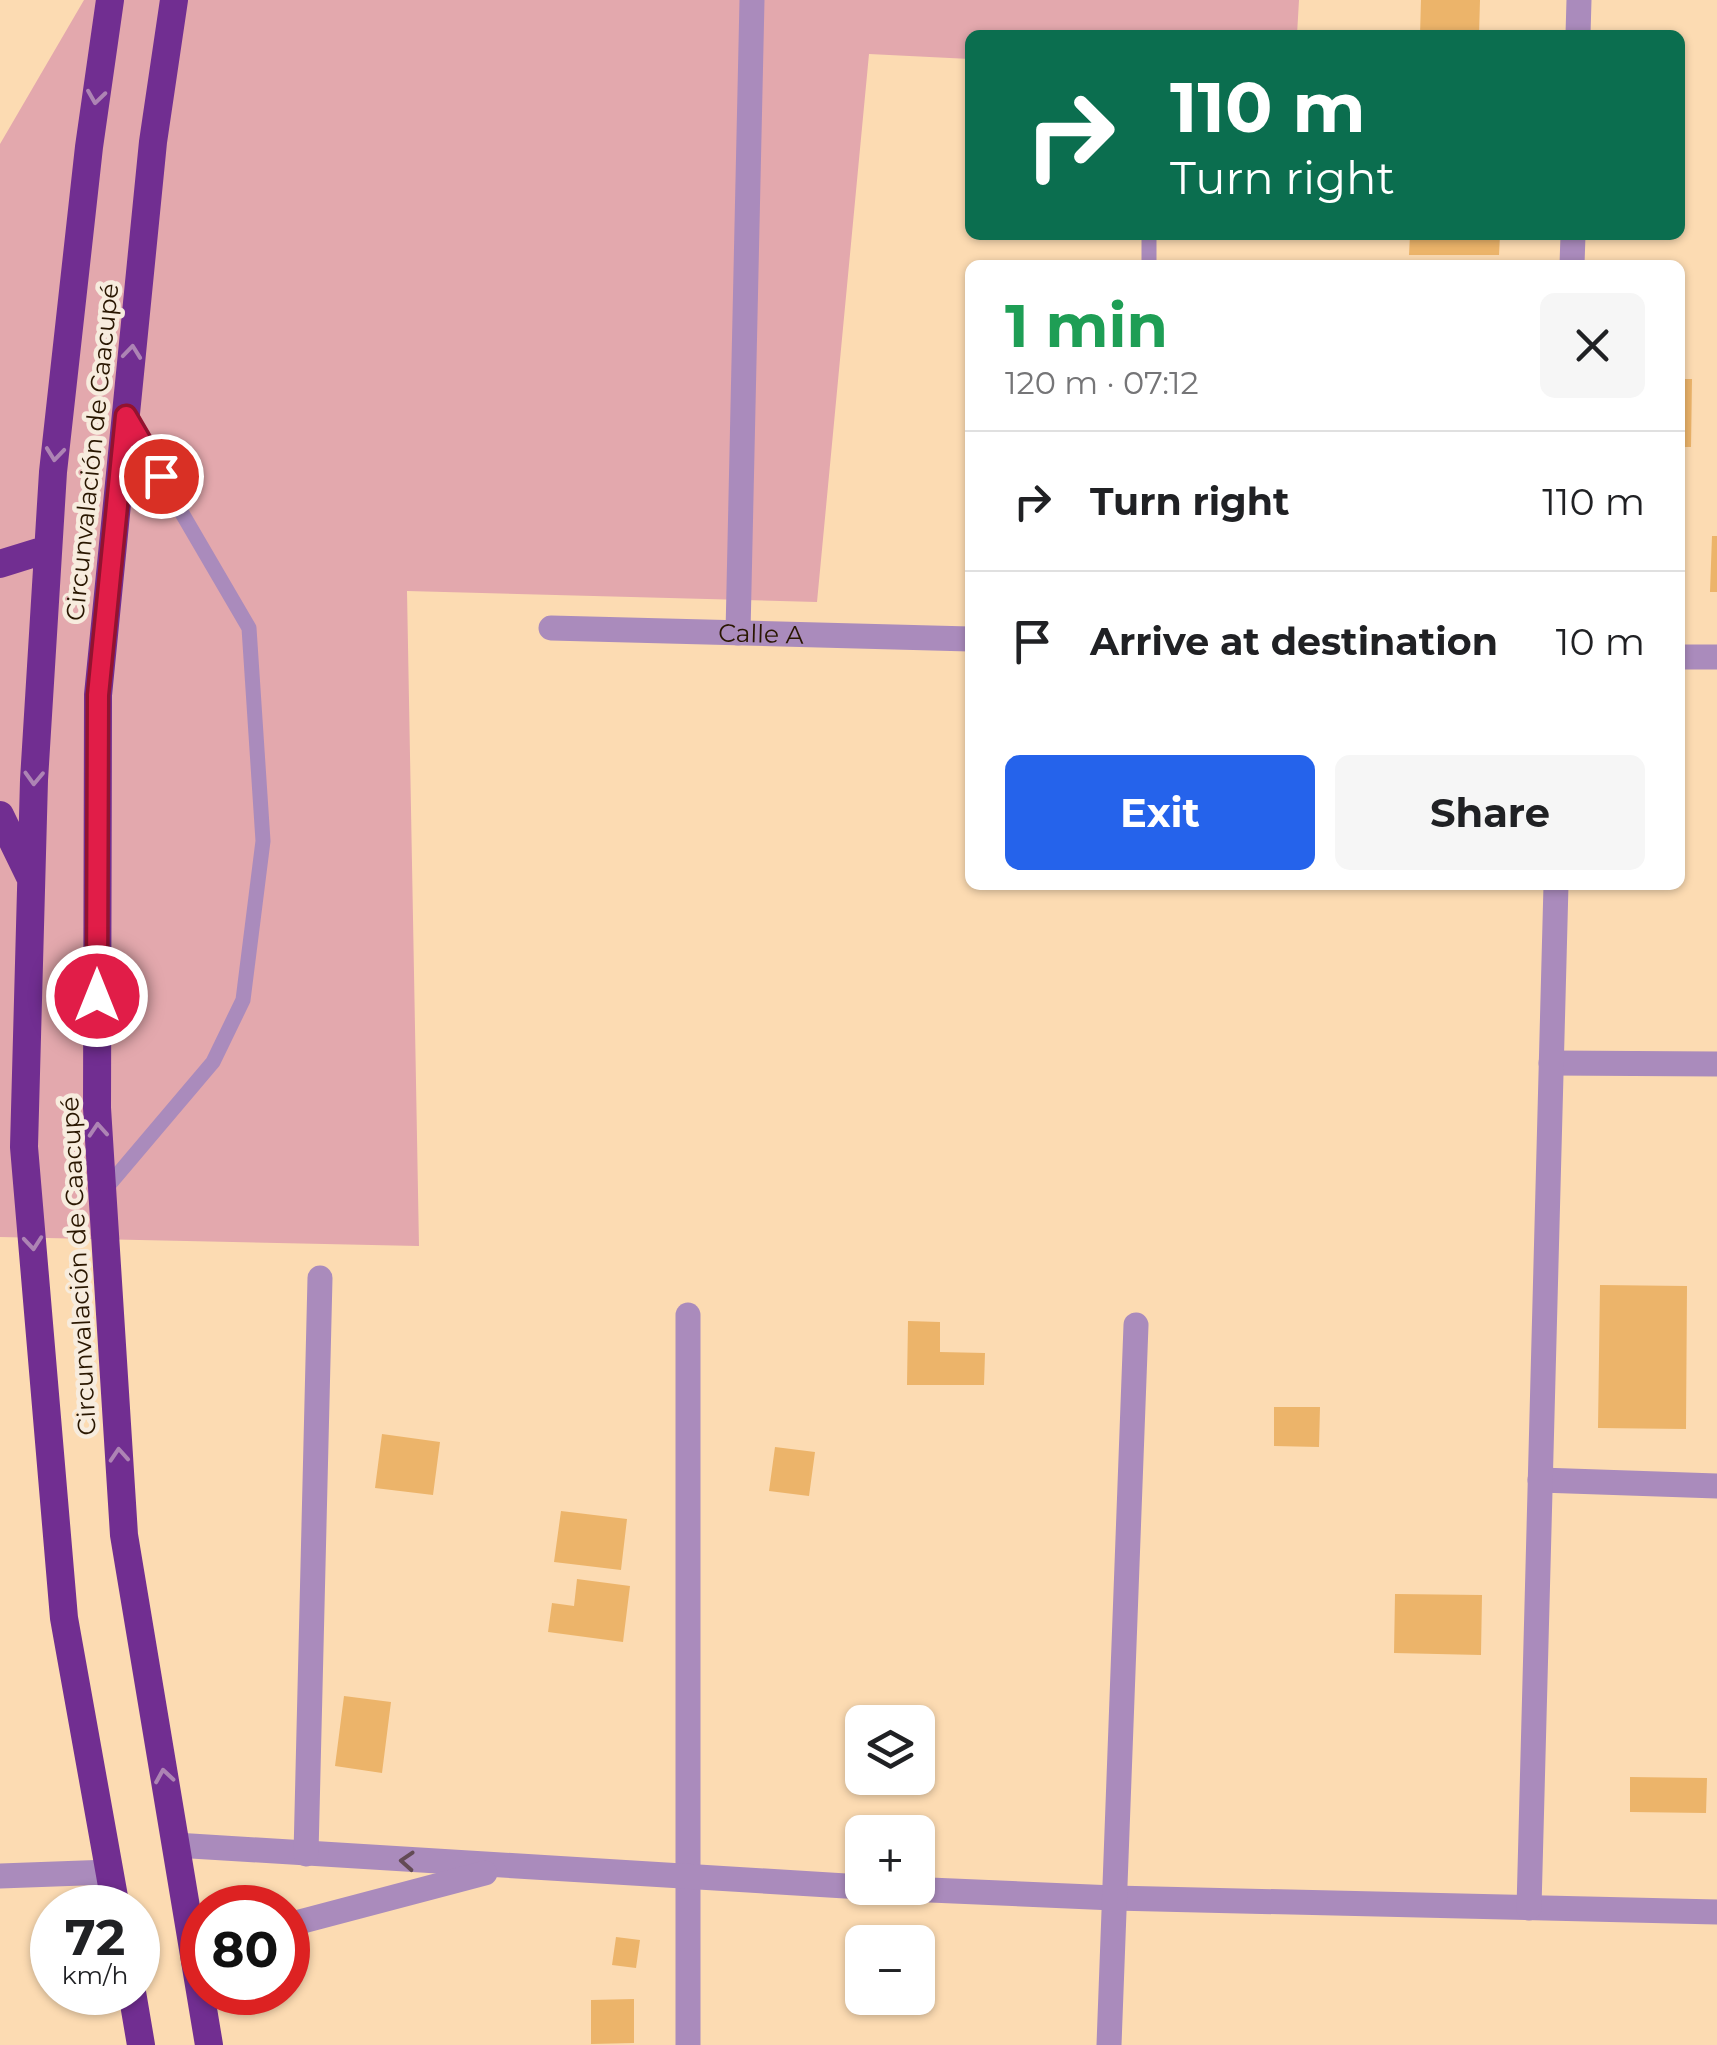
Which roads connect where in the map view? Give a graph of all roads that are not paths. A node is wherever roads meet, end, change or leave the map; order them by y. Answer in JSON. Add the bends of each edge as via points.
{"nodes":[{"id":1,"x":110,"y":0,"type":"edge"},
{"id":2,"x":174,"y":0,"type":"edge"},
{"id":3,"x":752,"y":0,"type":"edge"},
{"id":4,"x":1579,"y":0,"type":"edge"},
{"id":5,"x":1578,"y":30,"type":"edge"},
{"id":6,"x":126,"y":416,"type":"junction"},
{"id":7,"x":48,"y":549,"type":"junction"},
{"id":8,"x":0,"y":564,"type":"edge"},
{"id":9,"x":551,"y":628,"type":"dead end"},
{"id":10,"x":738,"y":633,"type":"junction"},
{"id":11,"x":965,"y":639,"type":"edge"},
{"id":12,"x":1685,"y":657,"type":"edge"},
{"id":13,"x":1717,"y":657,"type":"edge"},
{"id":14,"x":0,"y":815,"type":"edge"},
{"id":15,"x":32,"y":880,"type":"junction"},
{"id":16,"x":1556,"y":890,"type":"edge"},
{"id":17,"x":1551,"y":1063,"type":"junction"},
{"id":18,"x":1717,"y":1064,"type":"edge"},
{"id":19,"x":102,"y":1193,"type":"junction"},
{"id":20,"x":320,"y":1278,"type":"dead end"},
{"id":21,"x":688,"y":1315,"type":"dead end"},
{"id":22,"x":1136,"y":1325,"type":"dead end"},
{"id":23,"x":1540,"y":1480,"type":"junction"},
{"id":24,"x":1717,"y":1486,"type":"edge"},
{"id":25,"x":175,"y":1845,"type":"junction"},
{"id":26,"x":306,"y":1854,"type":"junction"},
{"id":27,"x":504,"y":1868,"type":"junction"},
{"id":28,"x":110,"y":1872,"type":"junction"},
{"id":29,"x":0,"y":1876,"type":"edge"},
{"id":30,"x":688,"y":1878,"type":"junction"},
{"id":31,"x":112,"y":1885,"type":"edge"},
{"id":32,"x":184,"y":1885,"type":"edge"},
{"id":33,"x":845,"y":1885,"type":"edge"},
{"id":34,"x":935,"y":1890,"type":"edge"},
{"id":35,"x":1114,"y":1898,"type":"junction"},
{"id":36,"x":1529,"y":1908,"type":"junction"},
{"id":37,"x":1717,"y":1912,"type":"edge"},
{"id":38,"x":310,"y":1919,"type":"edge"},
{"id":39,"x":136,"y":2015,"type":"edge"},
{"id":40,"x":205,"y":2015,"type":"edge"},
{"id":41,"x":141,"y":2045,"type":"edge"},
{"id":42,"x":208,"y":2045,"type":"edge"},
{"id":43,"x":688,"y":2045,"type":"edge"},
{"id":44,"x":1109,"y":2045,"type":"edge"}],
"edges":[{"from":1,"to":7,"type":"highway","name":"Circunvalación de Caacupé","one_way":true},
{"from":6,"to":2,"type":"highway","name":"Circunvalación de Caacupé","one_way":true},
{"from":3,"to":10,"type":"street"},
{"from":4,"to":5,"type":"street"},
{"from":19,"to":6,"type":"highway","name":"Circunvalación de Caacupé","one_way":true,"via":[[98,695]]},
{"from":6,"to":19,"type":"lane","via":[[249,628],[263,840],[243,1000],[213,1062]]},
{"from":7,"to":8,"type":"highway"},
{"from":7,"to":15,"type":"highway","name":"Circunvalación de Caacupé","one_way":true},
{"from":9,"to":10,"type":"street","name":"Calle A"},
{"from":10,"to":11,"type":"street","name":"Calle A"},
{"from":12,"to":13,"type":"street"},
{"from":14,"to":15,"type":"highway"},
{"from":15,"to":28,"type":"highway","name":"Circunvalación de Caacupé","one_way":true,"via":[[26,1166],[64,1618]]},
{"from":16,"to":17,"type":"street"},
{"from":17,"to":18,"type":"street"},
{"from":17,"to":23,"type":"street"},
{"from":25,"to":19,"type":"highway","name":"Circunvalación de Caacupé","one_way":true,"via":[[124,1536]]},
{"from":20,"to":26,"type":"street"},
{"from":21,"to":30,"type":"street"},
{"from":22,"to":35,"type":"street"},
{"from":23,"to":24,"type":"street"},
{"from":23,"to":36,"type":"street"},
{"from":25,"to":26,"type":"street"},
{"from":25,"to":32,"type":"highway","name":"Circunvalación de Caacupé"},
{"from":27,"to":26,"type":"street","one_way":true},
{"from":27,"to":30,"type":"street"},
{"from":27,"to":38,"type":"street"},
{"from":28,"to":29,"type":"street"},
{"from":28,"to":31,"type":"highway","name":"Circunvalación de Caacupé"},
{"from":30,"to":33,"type":"street"},
{"from":30,"to":43,"type":"street"},
{"from":34,"to":35,"type":"street"},
{"from":35,"to":36,"type":"street"},
{"from":35,"to":44,"type":"street"},
{"from":36,"to":37,"type":"street"},
{"from":39,"to":41,"type":"highway"},
{"from":40,"to":42,"type":"highway","name":"Circunvalación de Caacupé"}]}
